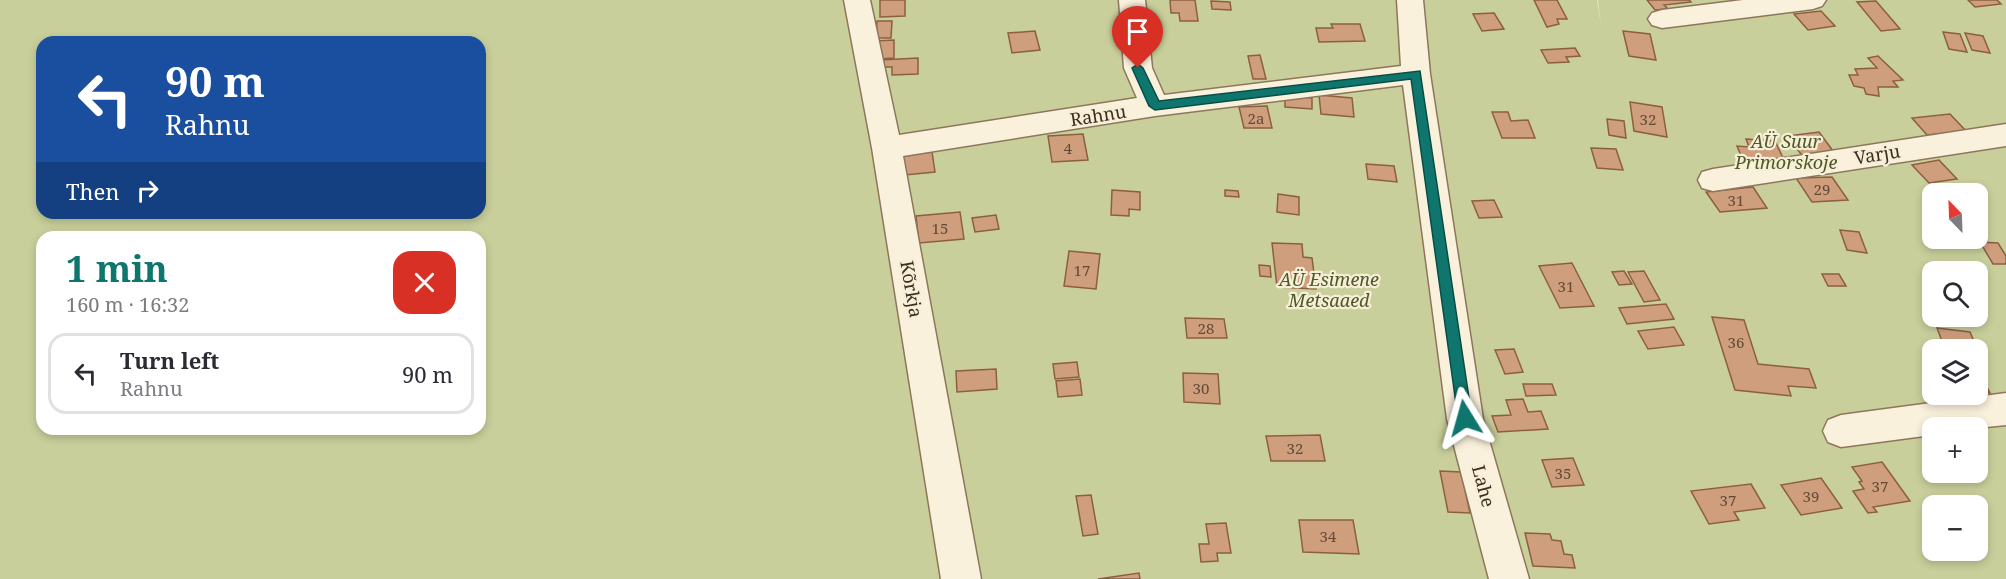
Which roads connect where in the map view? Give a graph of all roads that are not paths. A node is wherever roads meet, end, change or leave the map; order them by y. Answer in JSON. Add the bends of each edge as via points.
{"nodes":[{"id":1,"x":857,"y":0,"type":"edge"},
{"id":2,"x":1132,"y":0,"type":"edge"},
{"id":3,"x":1410,"y":0,"type":"edge"},
{"id":4,"x":1813,"y":0,"type":"edge"},
{"id":5,"x":1662,"y":19,"type":"dead end"},
{"id":6,"x":1416,"y":74,"type":"junction"},
{"id":7,"x":1155,"y":106,"type":"junction"},
{"id":8,"x":2006,"y":135,"type":"edge"},
{"id":9,"x":888,"y":148,"type":"junction"},
{"id":10,"x":1713,"y":180,"type":"dead end"},
{"id":11,"x":2006,"y":409,"type":"edge"},
{"id":12,"x":1841,"y":431,"type":"dead end"},
{"id":13,"x":961,"y":579,"type":"edge"},
{"id":14,"x":1509,"y":579,"type":"edge"}],
"edges":[{"from":1,"to":9,"type":"street","name":"Kõrkja"},
{"from":2,"to":7,"type":"street","via":[[1138,68]]},
{"from":3,"to":6,"type":"street","name":"Lahe"},
{"from":4,"to":5,"type":"street"},
{"from":6,"to":7,"type":"street","name":"Rahnu"},
{"from":6,"to":14,"type":"street","name":"Lahe","via":[[1465,418]]},
{"from":7,"to":9,"type":"street","name":"Rahnu"},
{"from":8,"to":10,"type":"street","name":"Varju"},
{"from":9,"to":13,"type":"street","name":"Kõrkja"},
{"from":11,"to":12,"type":"street"}]}
